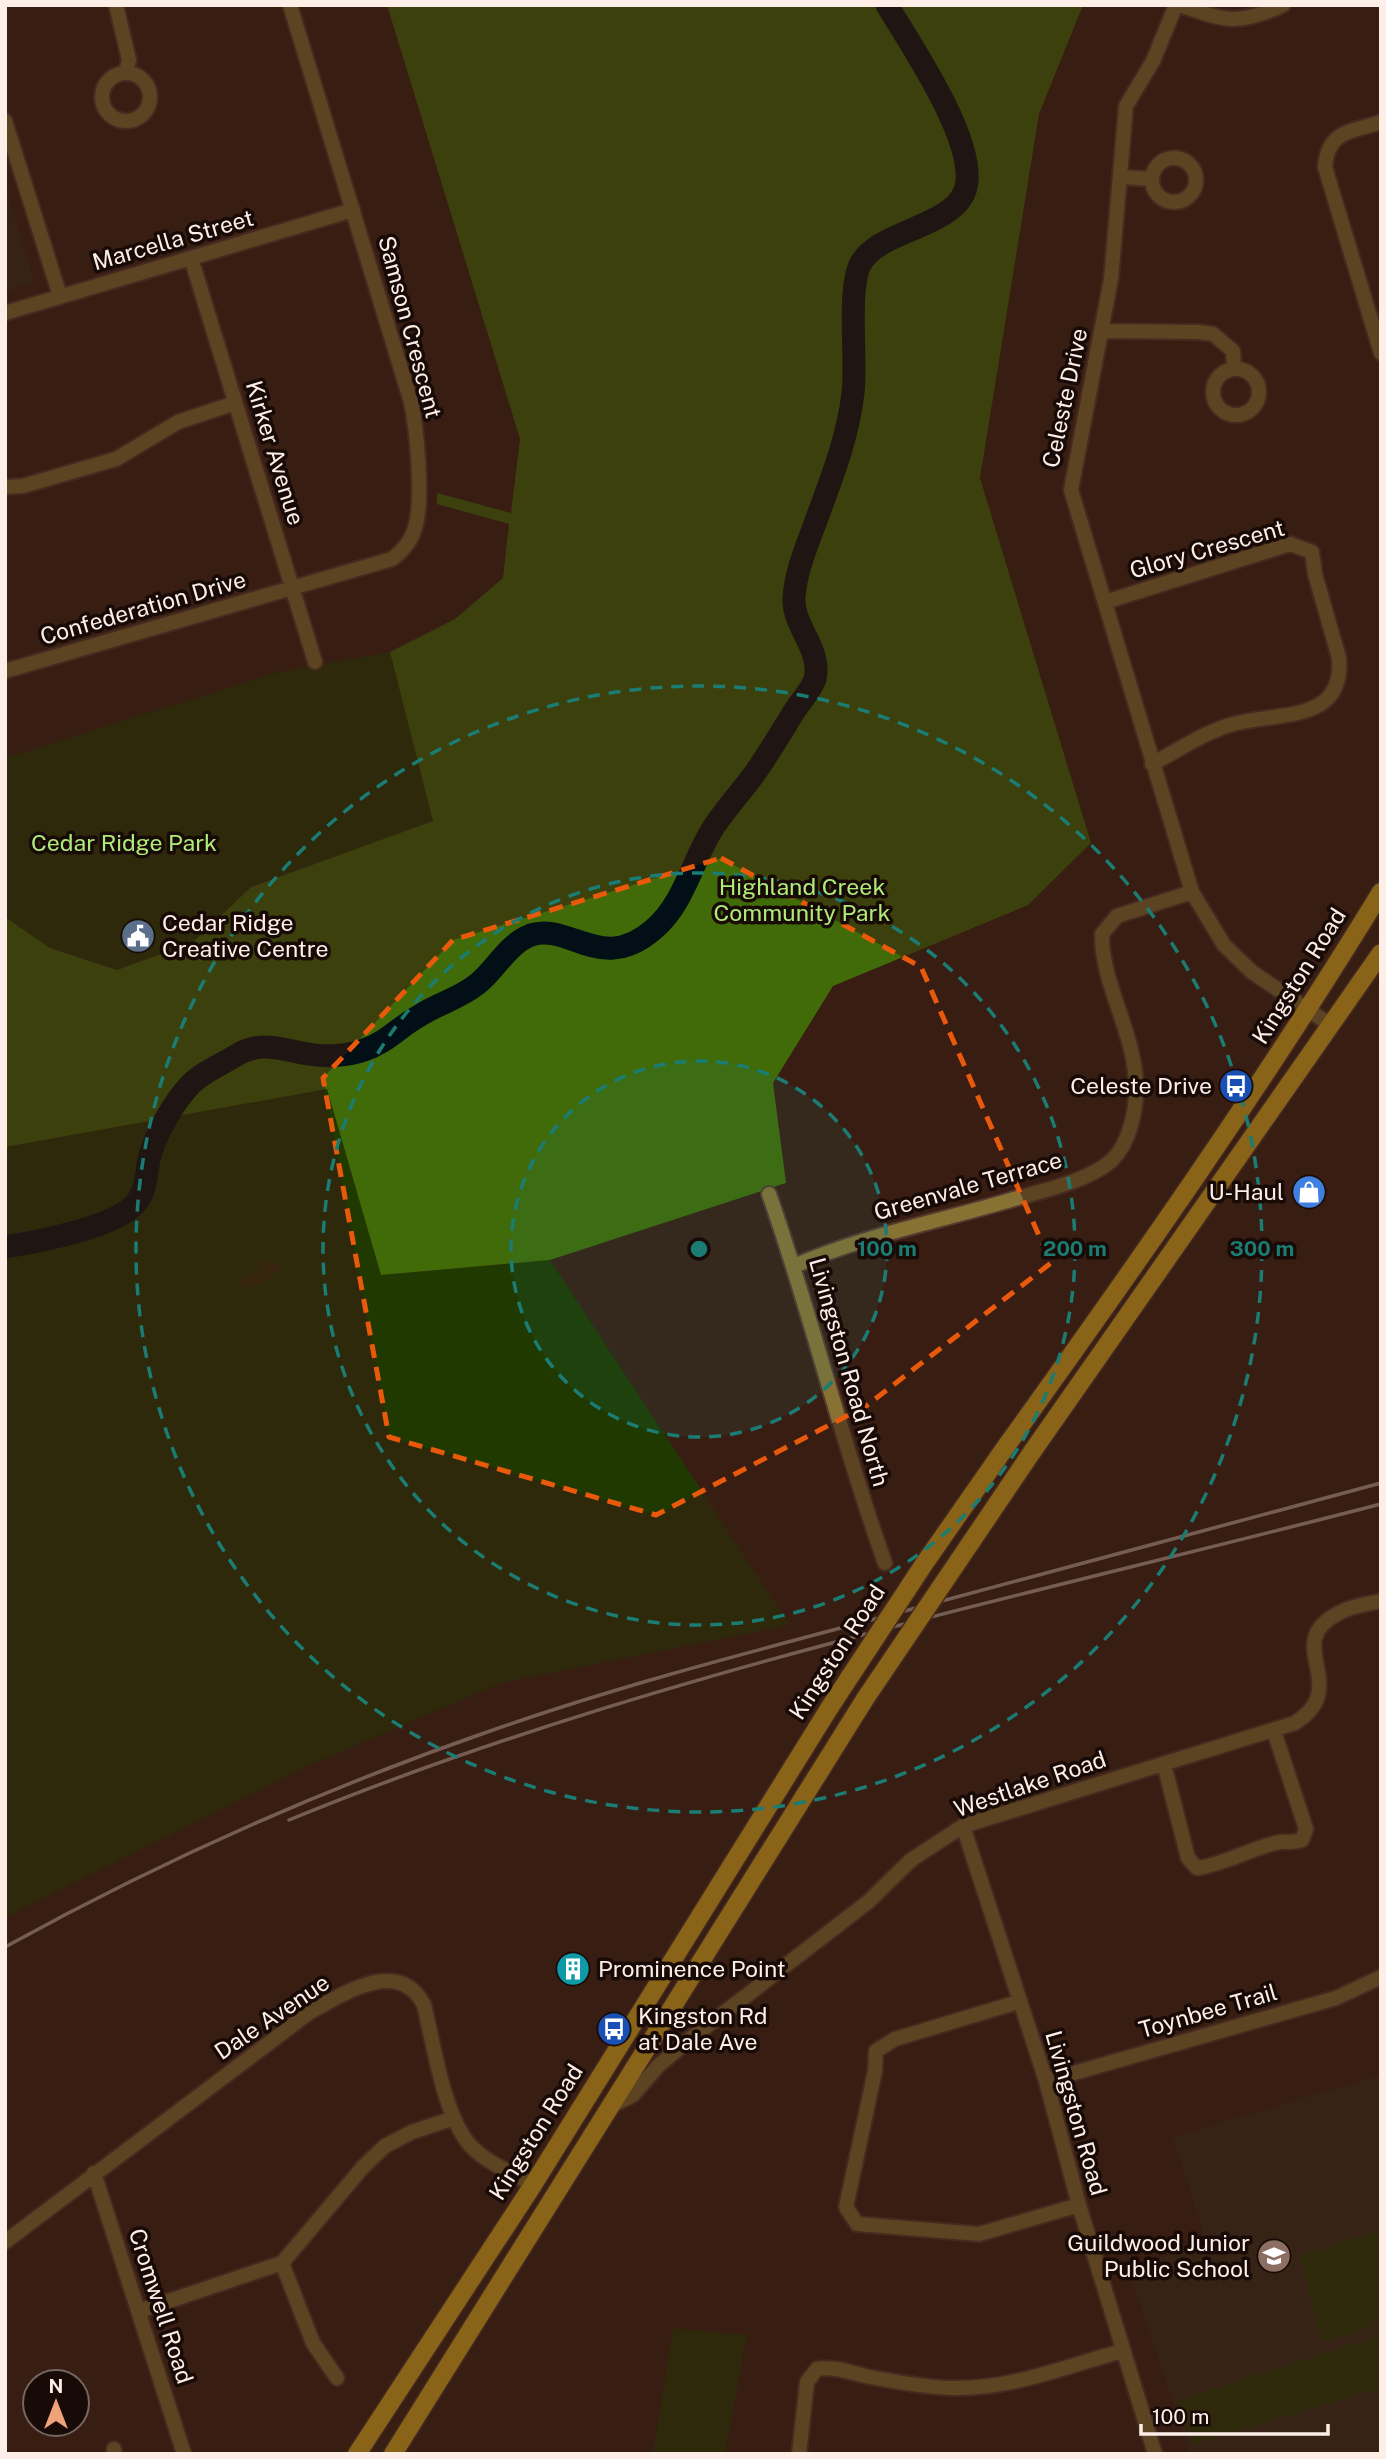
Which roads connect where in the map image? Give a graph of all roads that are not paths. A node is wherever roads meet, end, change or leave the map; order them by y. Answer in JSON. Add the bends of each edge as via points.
{"nodes":[{"id":1,"x":116,"y":5,"type":"edge"},
{"id":2,"x":290,"y":5,"type":"edge"},
{"id":3,"x":1178,"y":5,"type":"edge"},
{"id":4,"x":1283,"y":5,"type":"edge"},
{"id":5,"x":126,"y":72,"type":"dead end"},
{"id":6,"x":5,"y":121,"type":"edge"},
{"id":7,"x":1381,"y":122,"type":"edge"},
{"id":8,"x":1119,"y":177,"type":"junction"},
{"id":9,"x":1152,"y":179,"type":"dead end"},
{"id":10,"x":353,"y":211,"type":"junction"},
{"id":11,"x":191,"y":258,"type":"junction"},
{"id":12,"x":60,"y":296,"type":"junction"},
{"id":13,"x":5,"y":313,"type":"edge"},
{"id":14,"x":1102,"y":331,"type":"junction"},
{"id":15,"x":1381,"y":353,"type":"edge"},
{"id":16,"x":1234,"y":369,"type":"dead end"},
{"id":17,"x":235,"y":403,"type":"junction"},
{"id":18,"x":5,"y":487,"type":"edge"},
{"id":19,"x":293,"y":590,"type":"junction"},
{"id":20,"x":1105,"y":602,"type":"junction"},
{"id":21,"x":315,"y":662,"type":"dead end"},
{"id":22,"x":5,"y":671,"type":"edge"},
{"id":23,"x":1152,"y":764,"type":"junction"},
{"id":24,"x":1381,"y":891,"type":"edge"},
{"id":25,"x":1192,"y":892,"type":"junction"},
{"id":26,"x":1381,"y":953,"type":"edge"},
{"id":27,"x":1308,"y":1012,"type":"junction"},
{"id":28,"x":1332,"y":1027,"type":"junction"},
{"id":29,"x":769,"y":1194,"type":"dead end"},
{"id":30,"x":794,"y":1266,"type":"junction"},
{"id":31,"x":885,"y":1563,"type":"dead end"},
{"id":32,"x":1381,"y":1601,"type":"edge"},
{"id":33,"x":1274,"y":1731,"type":"junction"},
{"id":34,"x":1164,"y":1764,"type":"junction"},
{"id":35,"x":963,"y":1826,"type":"junction"},
{"id":36,"x":1381,"y":1977,"type":"edge"},
{"id":37,"x":1018,"y":2002,"type":"junction"},
{"id":38,"x":1046,"y":2081,"type":"junction"},
{"id":39,"x":609,"y":2107,"type":"junction"},
{"id":40,"x":454,"y":2118,"type":"junction"},
{"id":41,"x":94,"y":2173,"type":"junction"},
{"id":42,"x":533,"y":2185,"type":"junction"},
{"id":43,"x":1079,"y":2205,"type":"junction"},
{"id":44,"x":5,"y":2242,"type":"edge"},
{"id":45,"x":282,"y":2263,"type":"junction"},
{"id":46,"x":139,"y":2311,"type":"junction"},
{"id":47,"x":1123,"y":2351,"type":"junction"},
{"id":48,"x":337,"y":2378,"type":"dead end"},
{"id":49,"x":184,"y":2454,"type":"edge"},
{"id":50,"x":357,"y":2454,"type":"edge"},
{"id":51,"x":393,"y":2454,"type":"edge"},
{"id":52,"x":799,"y":2454,"type":"edge"},
{"id":53,"x":1155,"y":2454,"type":"edge"}],
"edges":[{"from":1,"to":5,"type":"street","via":[[128,50]]},
{"from":2,"to":10,"type":"street","name":"Samson Crescent"},
{"from":3,"to":4,"type":"street","via":[[1236,21]]},
{"from":3,"to":8,"type":"street","name":"Celeste Drive","via":[[1126,106]]},
{"from":6,"to":12,"type":"street"},
{"from":7,"to":15,"type":"street","via":[[1338,136],[1327,149],[1325,167]]},
{"from":8,"to":9,"type":"street"},
{"from":8,"to":14,"type":"street","name":"Celeste Drive"},
{"from":10,"to":11,"type":"street","name":"Marcella Street"},
{"from":10,"to":19,"type":"street","name":"Samson Crescent","via":[[414,418],[417,521],[407,545],[392,559]]},
{"from":11,"to":12,"type":"street","name":"Marcella Street"},
{"from":11,"to":17,"type":"street","name":"Kirker Avenue"},
{"from":12,"to":13,"type":"street","name":"Marcella Street"},
{"from":14,"to":16,"type":"street","via":[[1213,334],[1233,351]]},
{"from":14,"to":20,"type":"street","name":"Celeste Drive","via":[[1071,490]]},
{"from":17,"to":18,"type":"street","via":[[178,422],[116,459]]},
{"from":17,"to":19,"type":"street","name":"Kirker Avenue"},
{"from":19,"to":21,"type":"street","name":"Kirker Avenue"},
{"from":19,"to":22,"type":"street","name":"Confederation Drive"},
{"from":20,"to":23,"type":"street","name":"Celeste Drive"},
{"from":20,"to":23,"type":"street","name":"Glory Crescent","via":[[1290,544],[1312,552],[1339,657],[1336,690],[1311,710],[1227,726]]},
{"from":23,"to":25,"type":"street","name":"Celeste Drive"},
{"from":24,"to":27,"type":"main road","name":"Kingston Road"},
{"from":25,"to":27,"type":"street","name":"Celeste Drive","via":[[1224,945],[1252,972]]},
{"from":25,"to":30,"type":"street","name":"Greenvale Terrace","via":[[1117,916],[1102,934],[1104,955],[1132,1045],[1136,1091],[1130,1128],[1114,1158],[1052,1188],[872,1238]]},
{"from":26,"to":28,"type":"main road"},
{"from":27,"to":28,"type":"street","name":"Celeste Drive"},
{"from":27,"to":42,"type":"main road","name":"Kingston Road","bridge":true,"via":[[1167,1222],[924,1564]]},
{"from":28,"to":39,"type":"main road","bridge":true,"via":[[1032,1452],[865,1699]]},
{"from":29,"to":30,"type":"street","name":"Livingston Road North"},
{"from":30,"to":31,"type":"street","name":"Livingston Road North","via":[[854,1478]]},
{"from":32,"to":33,"type":"street","name":"Westlake Road","via":[[1341,1611],[1325,1621],[1312,1653],[1317,1699],[1295,1723]]},
{"from":33,"to":34,"type":"street","name":"Westlake Road"},
{"from":33,"to":34,"type":"street","via":[[1307,1829],[1302,1840],[1291,1844],[1280,1841],[1196,1868],[1188,1858]]},
{"from":34,"to":35,"type":"street","name":"Westlake Road"},
{"from":35,"to":37,"type":"street","name":"Livingston Road"},
{"from":35,"to":39,"type":"street","name":"Westlake Road","via":[[911,1860],[868,1902],[658,2066],[633,2095]]},
{"from":36,"to":38,"type":"street","name":"Toynbee Trail","via":[[1336,1997]]},
{"from":37,"to":38,"type":"street","name":"Livingston Road"},
{"from":37,"to":43,"type":"street","via":[[895,2039],[876,2051],[846,2207],[857,2224],[979,2234]]},
{"from":38,"to":43,"type":"street","name":"Livingston Road"},
{"from":39,"to":51,"type":"main road"},
{"from":40,"to":41,"type":"street","name":"Dale Avenue","via":[[424,2005],[403,1981],[381,1981],[310,2012]]},
{"from":40,"to":42,"type":"street","name":"Dale Avenue","via":[[469,2143],[492,2164]]},
{"from":40,"to":45,"type":"street","via":[[385,2146]]},
{"from":41,"to":44,"type":"street","name":"Dale Avenue"},
{"from":41,"to":46,"type":"street","name":"Cromwell Road"},
{"from":42,"to":50,"type":"main road","name":"Kingston Road"},
{"from":43,"to":47,"type":"street","name":"Livingston Road"},
{"from":45,"to":46,"type":"street"},
{"from":45,"to":48,"type":"street","via":[[313,2343]]},
{"from":46,"to":49,"type":"street","name":"Cromwell Road"},
{"from":47,"to":52,"type":"street","via":[[1014,2383],[976,2388],[897,2381],[838,2368],[817,2370],[807,2382]]},
{"from":47,"to":53,"type":"street","name":"Livingston Road"}]}
